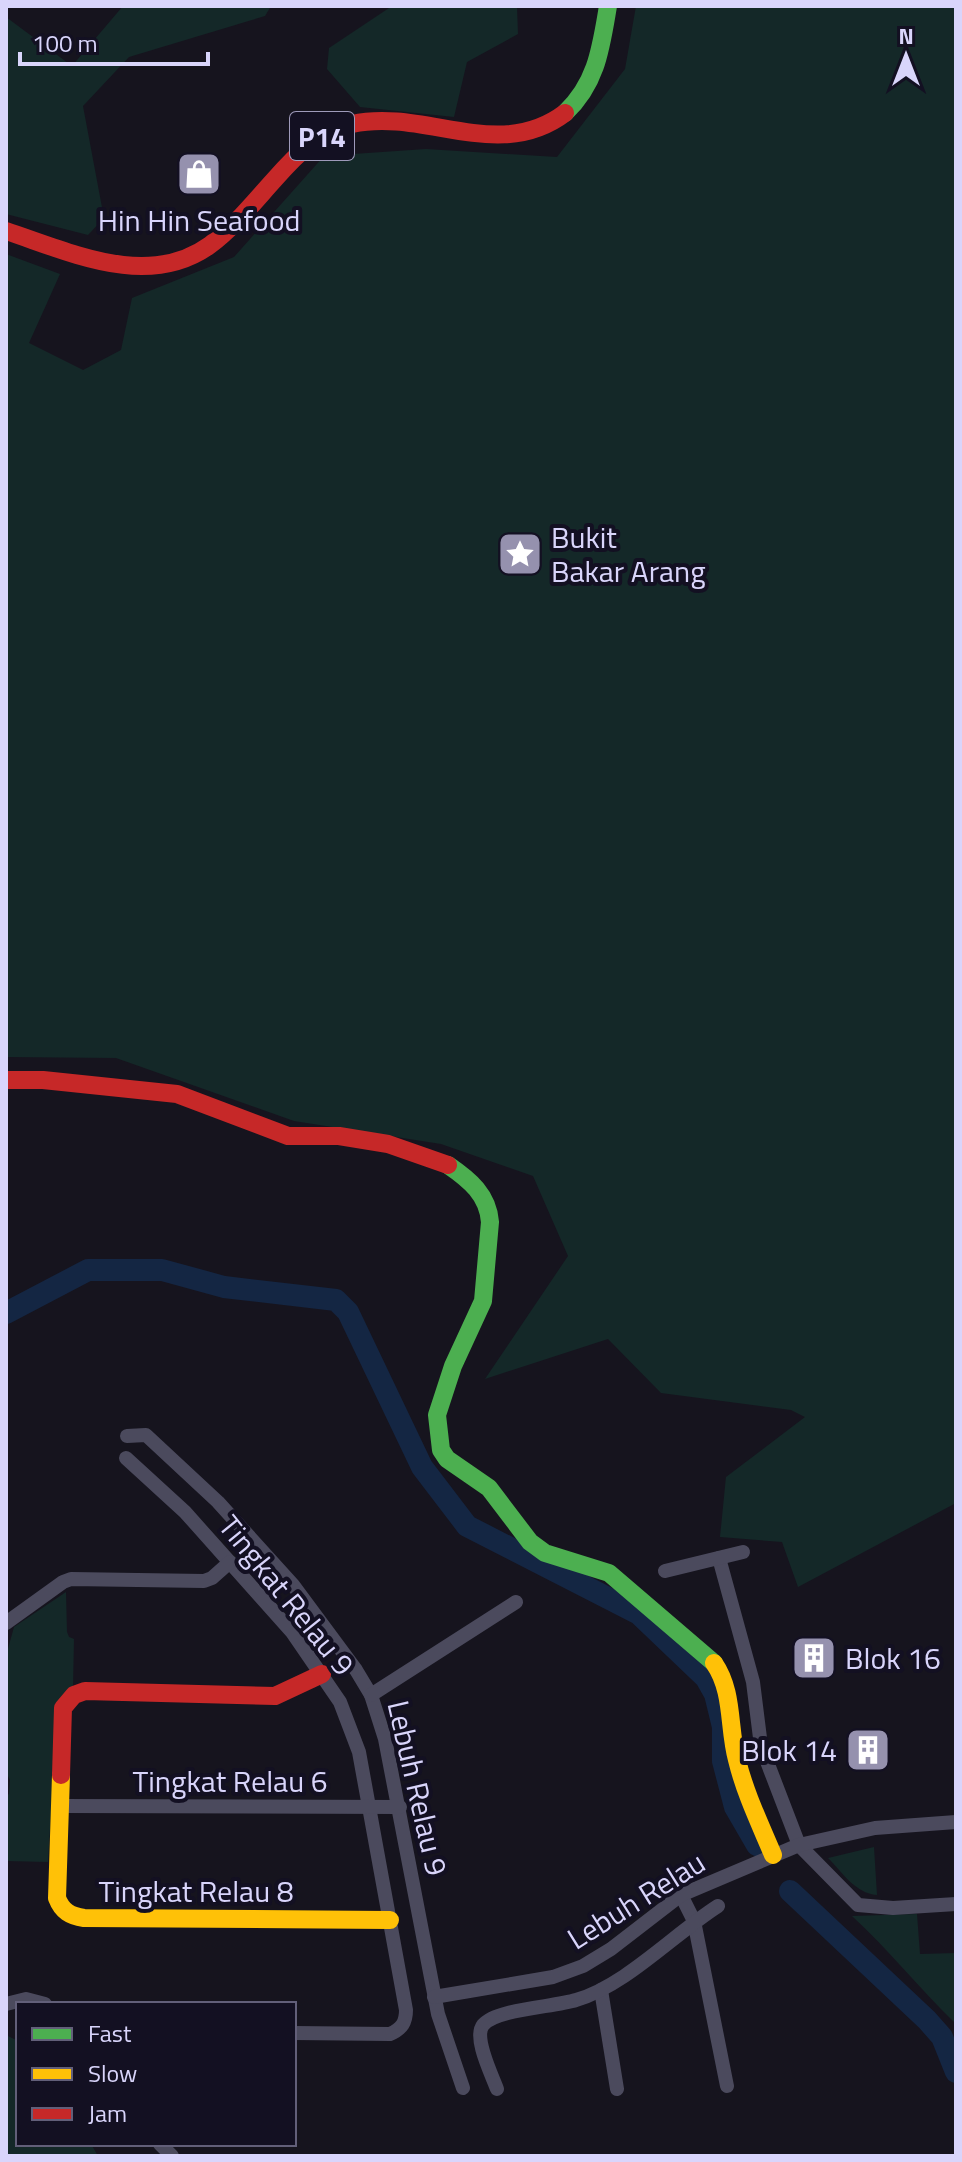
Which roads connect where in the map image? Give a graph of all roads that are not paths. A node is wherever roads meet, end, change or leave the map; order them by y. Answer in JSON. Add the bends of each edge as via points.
{"nodes":[{"id":1,"x":608,"y":6,"type":"edge"},
{"id":2,"x":6,"y":231,"type":"edge"},
{"id":3,"x":6,"y":1080,"type":"edge"},
{"id":4,"x":127,"y":1436,"type":"dead end"},
{"id":5,"x":126,"y":1458,"type":"dead end"},
{"id":6,"x":743,"y":1552,"type":"dead end"},
{"id":7,"x":719,"y":1558,"type":"junction"},
{"id":8,"x":230,"y":1562,"type":"junction"},
{"id":9,"x":665,"y":1571,"type":"dead end"},
{"id":10,"x":516,"y":1602,"type":"dead end"},
{"id":11,"x":6,"y":1623,"type":"edge"},
{"id":12,"x":322,"y":1674,"type":"junction"},
{"id":13,"x":371,"y":1695,"type":"junction"},
{"id":14,"x":60,"y":1806,"type":"junction"},
{"id":15,"x":369,"y":1807,"type":"junction"},
{"id":16,"x":400,"y":1807,"type":"junction"},
{"id":17,"x":956,"y":1822,"type":"edge"},
{"id":18,"x":799,"y":1845,"type":"junction"},
{"id":19,"x":773,"y":1855,"type":"junction"},
{"id":20,"x":681,"y":1895,"type":"junction"},
{"id":21,"x":956,"y":1904,"type":"edge"},
{"id":22,"x":718,"y":1906,"type":"dead end"},
{"id":23,"x":390,"y":1920,"type":"junction"},
{"id":24,"x":694,"y":1921,"type":"junction"},
{"id":25,"x":601,"y":1990,"type":"junction"},
{"id":26,"x":434,"y":1997,"type":"junction"},
{"id":27,"x":37,"y":2002,"type":"edge"},
{"id":28,"x":6,"y":2004,"type":"edge"},
{"id":29,"x":296,"y":2033,"type":"edge"},
{"id":30,"x":727,"y":2086,"type":"dead end"},
{"id":31,"x":463,"y":2088,"type":"dead end"},
{"id":32,"x":497,"y":2089,"type":"dead end"},
{"id":33,"x":617,"y":2089,"type":"dead end"}],
"edges":[{"from":1,"to":2,"type":"street","number":"P14","via":[[594,75],[583,94],[558,120],[529,133],[490,136],[403,122],[340,127],[300,152],[222,235],[171,265],[119,264]]},
{"from":3,"to":19,"type":"street","via":[[177,1094],[288,1136],[339,1136],[388,1144],[443,1162],[483,1195],[490,1222],[483,1301],[437,1415],[441,1450],[489,1488],[530,1542],[545,1553],[609,1573],[715,1663],[728,1689],[742,1778]]},
{"from":4,"to":13,"type":"street","name":"Lebuh Relau 9","via":[[146,1435],[218,1502],[293,1585]]},
{"from":5,"to":8,"type":"street","name":"Tingkat Relau 9"},
{"from":6,"to":7,"type":"street"},
{"from":7,"to":9,"type":"street"},
{"from":7,"to":18,"type":"street","via":[[753,1682],[761,1746]]},
{"from":8,"to":11,"type":"street","via":[[204,1581],[71,1579]]},
{"from":8,"to":12,"type":"street","name":"Tingkat Relau 9"},
{"from":10,"to":13,"type":"street"},
{"from":12,"to":14,"type":"street","via":[[275,1696],[85,1691],[74,1695],[63,1708]]},
{"from":12,"to":15,"type":"street","name":"Tingkat Relau 9","via":[[340,1702],[359,1752]]},
{"from":13,"to":16,"type":"street","name":"Lebuh Relau 9"},
{"from":14,"to":15,"type":"street","name":"Tingkat Relau 6"},
{"from":14,"to":23,"type":"street","name":"Tingkat Relau 8","via":[[57,1898],[69,1915]]},
{"from":15,"to":16,"type":"street","name":"Tingkat Relau 6"},
{"from":15,"to":23,"type":"street","name":"Tingkat Relau 9"},
{"from":16,"to":26,"type":"street","name":"Lebuh Relau 9"},
{"from":17,"to":18,"type":"street","name":"Lebuh Relau","via":[[875,1828]]},
{"from":18,"to":19,"type":"street","name":"Lebuh Relau"},
{"from":18,"to":21,"type":"street","via":[[858,1905]]},
{"from":19,"to":20,"type":"street","name":"Lebuh Relau"},
{"from":20,"to":24,"type":"street"},
{"from":20,"to":26,"type":"street","name":"Lebuh Relau","via":[[583,1966],[553,1977]]},
{"from":22,"to":24,"type":"street"},
{"from":23,"to":29,"type":"street","name":"Tingkat Relau 9","via":[[406,2010],[402,2026],[390,2034]]},
{"from":24,"to":25,"type":"street"},
{"from":24,"to":30,"type":"street"},
{"from":25,"to":32,"type":"street","via":[[493,2016],[480,2039]]},
{"from":25,"to":33,"type":"street"},
{"from":26,"to":31,"type":"street","name":"Lebuh Relau 9"},
{"from":27,"to":28,"type":"street"}]}
